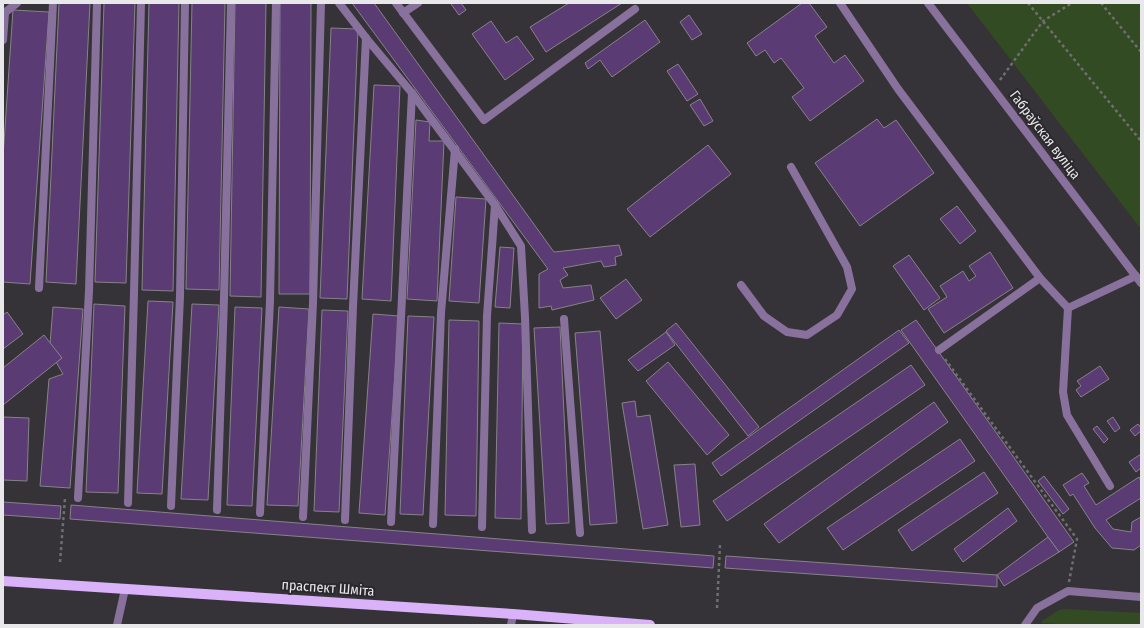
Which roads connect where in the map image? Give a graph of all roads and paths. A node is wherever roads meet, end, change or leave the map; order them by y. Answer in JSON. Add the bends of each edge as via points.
{"nodes":[{"id":1,"x":17,"y":3,"type":"edge"},
{"id":2,"x":53,"y":3,"type":"edge"},
{"id":3,"x":97,"y":3,"type":"edge"},
{"id":4,"x":141,"y":3,"type":"edge"},
{"id":5,"x":185,"y":3,"type":"edge"},
{"id":6,"x":231,"y":3,"type":"edge"},
{"id":7,"x":276,"y":3,"type":"edge"},
{"id":8,"x":321,"y":3,"type":"edge"},
{"id":9,"x":339,"y":3,"type":"edge"},
{"id":10,"x":396,"y":3,"type":"edge"},
{"id":11,"x":418,"y":3,"type":"edge"},
{"id":12,"x":840,"y":3,"type":"edge"},
{"id":13,"x":928,"y":3,"type":"edge"},
{"id":14,"x":1028,"y":3,"type":"edge"},
{"id":15,"x":1072,"y":3,"type":"edge"},
{"id":16,"x":1101,"y":3,"type":"edge"},
{"id":17,"x":635,"y":9,"type":"dead end"},
{"id":18,"x":403,"y":13,"type":"junction"},
{"id":19,"x":4,"y":14,"type":"edge"},
{"id":20,"x":1043,"y":21,"type":"junction"},
{"id":21,"x":366,"y":38,"type":"junction"},
{"id":22,"x":3,"y":40,"type":"edge"},
{"id":23,"x":1141,"y":52,"type":"edge"},
{"id":24,"x":993,"y":89,"type":"junction"},
{"id":25,"x":412,"y":92,"type":"junction"},
{"id":26,"x":1141,"y":141,"type":"edge"},
{"id":27,"x":455,"y":149,"type":"junction"},
{"id":28,"x":790,"y":167,"type":"dead end"},
{"id":29,"x":495,"y":205,"type":"junction"},
{"id":30,"x":1040,"y":278,"type":"junction"},
{"id":31,"x":1138,"y":279,"type":"edge"},
{"id":32,"x":741,"y":285,"type":"dead end"},
{"id":33,"x":39,"y":288,"type":"dead end"},
{"id":34,"x":1068,"y":308,"type":"junction"},
{"id":35,"x":564,"y":319,"type":"dead end"},
{"id":36,"x":939,"y":350,"type":"joint"},
{"id":37,"x":1110,"y":486,"type":"dead end"},
{"id":38,"x":65,"y":498,"type":"dead end"},
{"id":39,"x":78,"y":498,"type":"dead end"},
{"id":40,"x":128,"y":503,"type":"dead end"},
{"id":41,"x":171,"y":506,"type":"dead end"},
{"id":42,"x":217,"y":510,"type":"dead end"},
{"id":43,"x":260,"y":513,"type":"dead end"},
{"id":44,"x":303,"y":517,"type":"dead end"},
{"id":45,"x":345,"y":520,"type":"dead end"},
{"id":46,"x":391,"y":522,"type":"dead end"},
{"id":47,"x":432,"y":524,"type":"dead end"},
{"id":48,"x":482,"y":527,"type":"dead end"},
{"id":49,"x":532,"y":530,"type":"dead end"},
{"id":50,"x":580,"y":533,"type":"dead end"},
{"id":51,"x":720,"y":545,"type":"dead end"},
{"id":52,"x":60,"y":562,"type":"dead end"},
{"id":53,"x":3,"y":580,"type":"edge"},
{"id":54,"x":125,"y":589,"type":"junction"},
{"id":55,"x":1068,"y":591,"type":"junction"},
{"id":56,"x":1141,"y":597,"type":"edge"},
{"id":57,"x":717,"y":608,"type":"dead end"},
{"id":58,"x":513,"y":614,"type":"junction"},
{"id":59,"x":117,"y":625,"type":"edge"},
{"id":60,"x":511,"y":625,"type":"edge"},
{"id":61,"x":650,"y":625,"type":"edge"},
{"id":62,"x":1025,"y":625,"type":"edge"}],
"edges":[{"from":1,"to":19,"type":"street"},
{"from":2,"to":33,"type":"street"},
{"from":3,"to":39,"type":"street","via":[[89,291]]},
{"from":4,"to":40,"type":"street"},
{"from":5,"to":41,"type":"street","via":[[180,296]]},
{"from":6,"to":42,"type":"street"},
{"from":7,"to":43,"type":"street","via":[[270,301]]},
{"from":8,"to":44,"type":"street","via":[[313,303]]},
{"from":9,"to":21,"type":"street"},
{"from":10,"to":18,"type":"street"},
{"from":11,"to":18,"type":"street"},
{"from":12,"to":30,"type":"street","via":[[898,89]]},
{"from":13,"to":24,"type":"street","name":"Габраўская вуліца"},
{"from":14,"to":20,"type":"path"},
{"from":15,"to":20,"type":"path"},
{"from":16,"to":23,"type":"path"},
{"from":17,"to":18,"type":"street","via":[[484,120]]},
{"from":19,"to":22,"type":"street"},
{"from":20,"to":24,"type":"path"},
{"from":20,"to":26,"type":"path"},
{"from":21,"to":25,"type":"street"},
{"from":21,"to":45,"type":"street"},
{"from":24,"to":31,"type":"street","name":"Габраўская вуліца"},
{"from":25,"to":27,"type":"street"},
{"from":25,"to":46,"type":"street"},
{"from":27,"to":29,"type":"street"},
{"from":27,"to":47,"type":"street","via":[[441,313]]},
{"from":28,"to":32,"type":"street","via":[[848,267],[852,289],[837,315],[807,335],[787,332],[764,316]]},
{"from":29,"to":48,"type":"street","via":[[487,316]]},
{"from":29,"to":49,"type":"street","via":[[521,246]]},
{"from":30,"to":34,"type":"street"},
{"from":30,"to":36,"type":"street"},
{"from":31,"to":34,"type":"street"},
{"from":34,"to":37,"type":"street","via":[[1063,392],[1067,415]]},
{"from":35,"to":50,"type":"street"},
{"from":36,"to":55,"type":"path","via":[[1077,539]]},
{"from":38,"to":52,"type":"path"},
{"from":51,"to":57,"type":"path"},
{"from":53,"to":54,"type":"main road","name":"праспект Шміта"},
{"from":54,"to":58,"type":"main road","name":"праспект Шміта"},
{"from":54,"to":59,"type":"street"},
{"from":55,"to":56,"type":"street"},
{"from":55,"to":62,"type":"street","via":[[1037,608]]},
{"from":58,"to":60,"type":"street"},
{"from":58,"to":61,"type":"main road","name":"праспект Шміта"}]}
